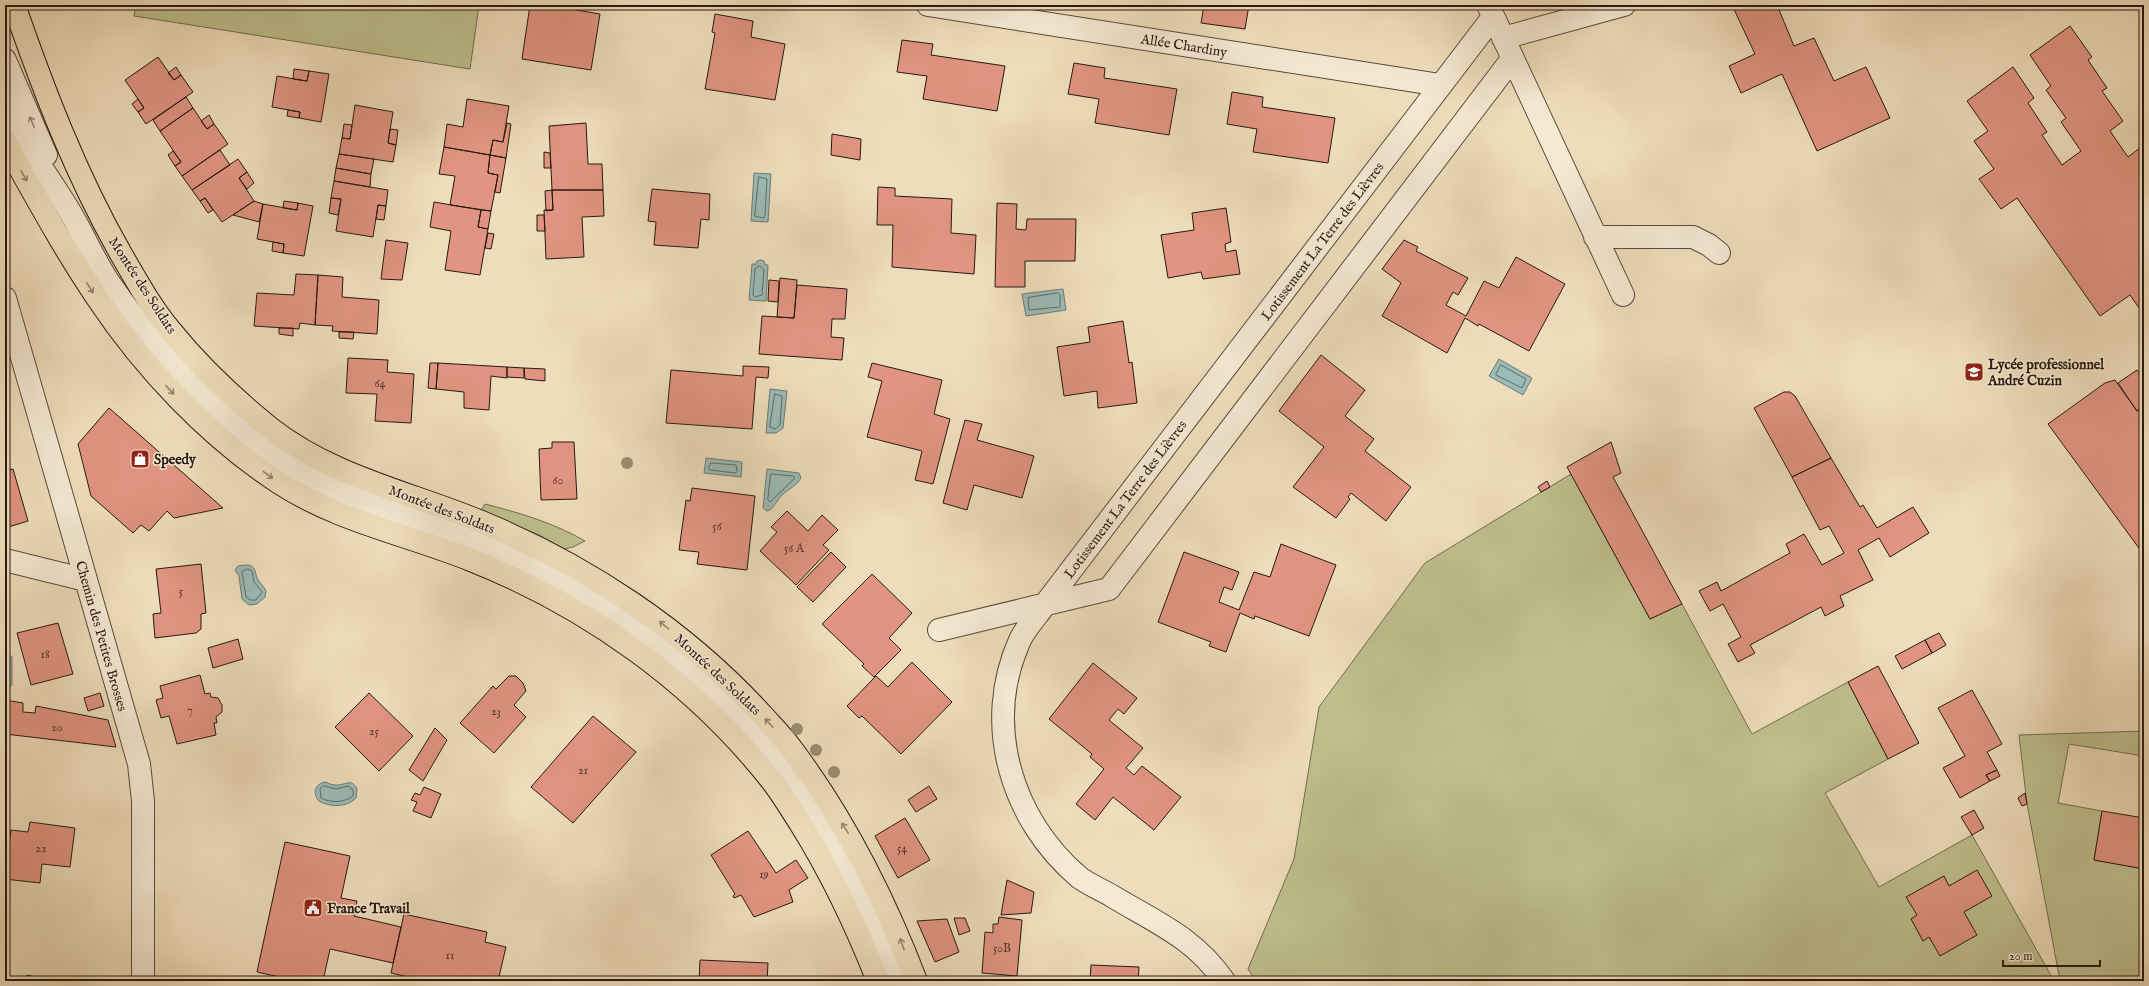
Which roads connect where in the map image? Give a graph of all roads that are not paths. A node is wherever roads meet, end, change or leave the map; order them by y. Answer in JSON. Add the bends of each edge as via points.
{"nodes":[{"id":1,"x":14,"y":5,"type":"edge"},
{"id":2,"x":928,"y":5,"type":"edge"},
{"id":3,"x":1624,"y":5,"type":"edge"},
{"id":4,"x":1490,"y":11,"type":"edge"},
{"id":5,"x":1503,"y":38,"type":"junction"},
{"id":6,"x":26,"y":41,"type":"junction"},
{"id":7,"x":1512,"y":59,"type":"junction"},
{"id":8,"x":8,"y":65,"type":"edge"},
{"id":9,"x":1440,"y":85,"type":"junction"},
{"id":10,"x":49,"y":106,"type":"junction"},
{"id":11,"x":5,"y":108,"type":"edge"},
{"id":12,"x":5,"y":142,"type":"edge"},
{"id":13,"x":69,"y":210,"type":"junction"},
{"id":14,"x":1596,"y":237,"type":"junction"},
{"id":15,"x":1719,"y":253,"type":"dead end"},
{"id":16,"x":1623,"y":296,"type":"dead end"},
{"id":17,"x":5,"y":298,"type":"edge"},
{"id":18,"x":5,"y":560,"type":"edge"},
{"id":19,"x":86,"y":580,"type":"junction"},
{"id":20,"x":1046,"y":603,"type":"junction"},
{"id":21,"x":939,"y":630,"type":"dead end"},
{"id":22,"x":143,"y":981,"type":"edge"},
{"id":23,"x":878,"y":981,"type":"edge"},
{"id":24,"x":899,"y":981,"type":"edge"},
{"id":25,"x":916,"y":981,"type":"edge"},
{"id":26,"x":1224,"y":981,"type":"edge"}],
"edges":[{"from":1,"to":6,"type":"main road","name":"Montée des Soldats"},
{"from":2,"to":9,"type":"street","name":"Allée Chardiny"},
{"from":3,"to":5,"type":"street"},
{"from":4,"to":5,"type":"street"},
{"from":4,"to":9,"type":"street","name":"Lotissement La Terre des Lièvres"},
{"from":5,"to":7,"type":"street"},
{"from":6,"to":8,"type":"street"},
{"from":6,"to":10,"type":"main road","name":"Montée des Soldats"},
{"from":7,"to":14,"type":"street"},
{"from":7,"to":20,"type":"street","via":[[1108,589]]},
{"from":8,"to":10,"type":"street"},
{"from":13,"to":8,"type":"street","one_way":true},
{"from":9,"to":20,"type":"street","name":"Lotissement La Terre des Lièvres"},
{"from":25,"to":10,"type":"main road","name":"Montée des Soldats","one_way":true,"via":[[897,930],[868,868],[847,831],[789,745],[742,693],[653,616],[595,579],[479,521],[334,467],[300,449],[270,428],[203,367],[168,328],[105,226]]},
{"from":11,"to":13,"type":"street"},
{"from":12,"to":23,"type":"main road","one_way":true,"via":[[98,299],[136,352],[207,426],[245,457],[279,483],[315,503],[358,522],[469,559],[512,578],[591,620],[658,667],[716,718],[774,783],[814,845],[845,900]]},
{"from":13,"to":24,"type":"street","via":[[107,279],[148,336],[187,379],[257,443],[290,466],[325,485],[366,503],[475,540],[600,604],[708,683],[730,704],[789,773],[829,833],[861,892]]},
{"from":14,"to":15,"type":"street","via":[[1693,237]]},
{"from":14,"to":16,"type":"street"},
{"from":17,"to":19,"type":"street","name":"Chemin des Petites Brosses"},
{"from":18,"to":19,"type":"street"},
{"from":19,"to":22,"type":"street","name":"Chemin des Petites Brosses","via":[[142,780]]},
{"from":20,"to":21,"type":"street"},
{"from":20,"to":26,"type":"street","name":"Lotissement La Terre des Lièvres","via":[[1020,639],[1006,683],[1003,726],[1006,760],[1024,808],[1052,850],[1081,878],[1184,939],[1203,954]]}]}
